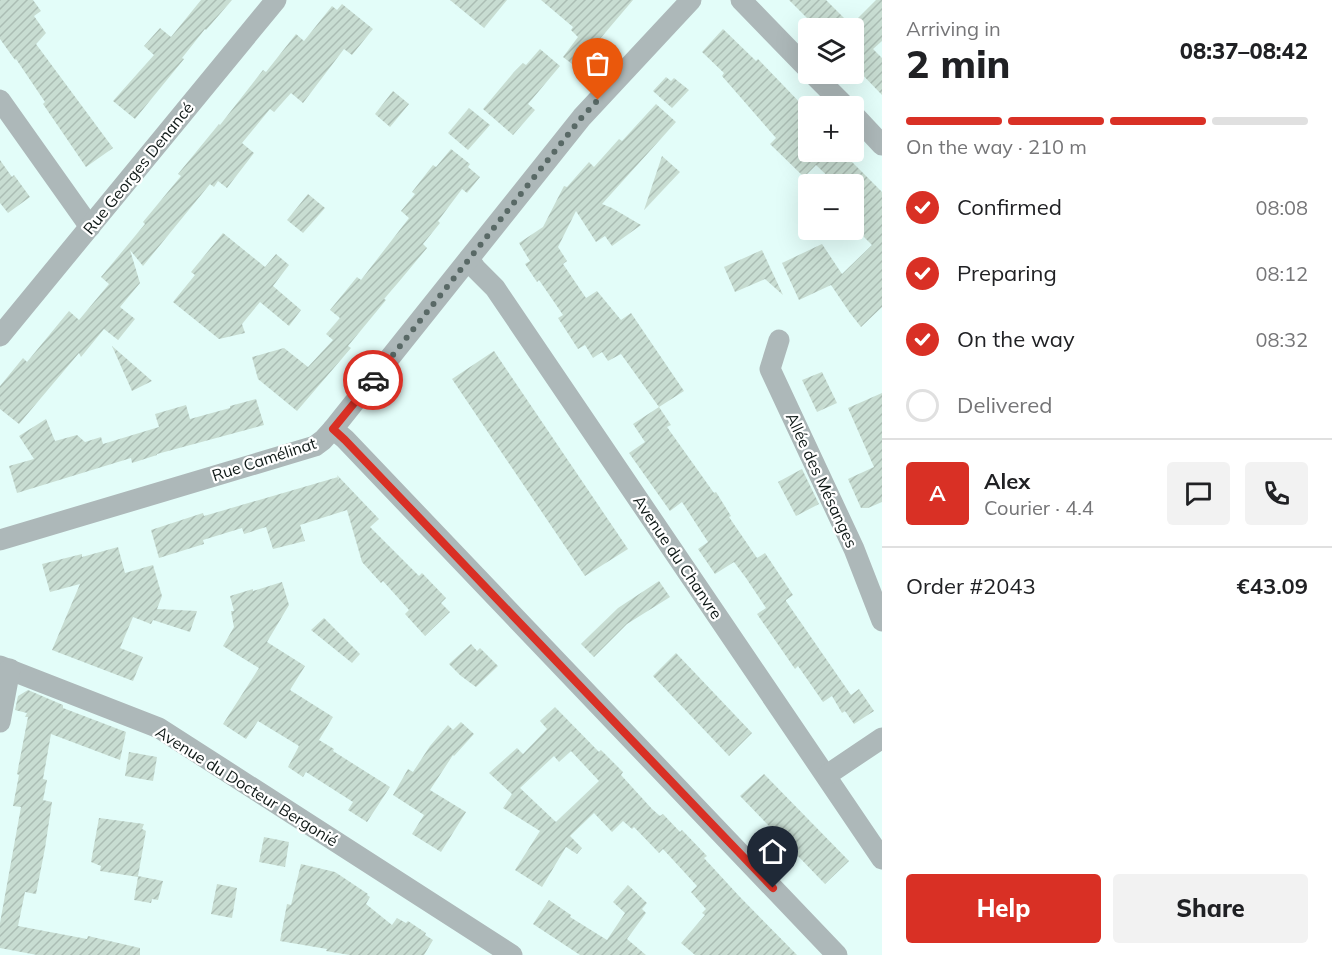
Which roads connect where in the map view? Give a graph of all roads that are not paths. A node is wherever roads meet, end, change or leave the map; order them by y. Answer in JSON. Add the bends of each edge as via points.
{"nodes":[{"id":1,"x":276,"y":0,"type":"edge"},
{"id":2,"x":690,"y":0,"type":"edge"},
{"id":3,"x":741,"y":0,"type":"edge"},
{"id":4,"x":798,"y":59,"type":"edge"},
{"id":5,"x":823,"y":84,"type":"edge"},
{"id":6,"x":835,"y":96,"type":"edge"},
{"id":7,"x":0,"y":100,"type":"edge"},
{"id":8,"x":864,"y":125,"type":"edge"},
{"id":9,"x":882,"y":144,"type":"edge"},
{"id":10,"x":90,"y":227,"type":"junction"},
{"id":11,"x":469,"y":259,"type":"junction"},
{"id":12,"x":0,"y":336,"type":"edge"},
{"id":13,"x":779,"y":340,"type":"dead end"},
{"id":14,"x":333,"y":429,"type":"junction"},
{"id":15,"x":0,"y":540,"type":"edge"},
{"id":16,"x":882,"y":621,"type":"edge"},
{"id":17,"x":5,"y":668,"type":"edge"},
{"id":18,"x":0,"y":722,"type":"edge"},
{"id":19,"x":882,"y":738,"type":"edge"},
{"id":20,"x":826,"y":775,"type":"junction"},
{"id":21,"x":882,"y":859,"type":"edge"},
{"id":22,"x":512,"y":955,"type":"edge"},
{"id":23,"x":837,"y":955,"type":"edge"}],
"edges":[{"from":1,"to":10,"type":"street","name":"Rue Georges Denancé"},
{"from":2,"to":11,"type":"street","name":"Rue Camélinat","via":[[582,117]]},
{"from":3,"to":4,"type":"street"},
{"from":5,"to":6,"type":"street"},
{"from":7,"to":10,"type":"street"},
{"from":8,"to":9,"type":"street"},
{"from":10,"to":12,"type":"street","name":"Rue Georges Denancé"},
{"from":11,"to":14,"type":"street","name":"Rue Camélinat"},
{"from":11,"to":20,"type":"street","name":"Avenue du Chanvre","via":[[495,288]]},
{"from":13,"to":16,"type":"street","name":"Allée des Mésanges","via":[[771,369],[854,549]]},
{"from":14,"to":15,"type":"street","name":"Rue Camélinat","via":[[315,446]]},
{"from":14,"to":23,"type":"street"},
{"from":17,"to":18,"type":"street"},
{"from":17,"to":22,"type":"street","name":"Avenue du Docteur Bergonié","via":[[159,728]]},
{"from":19,"to":20,"type":"street"},
{"from":20,"to":21,"type":"street","name":"Avenue du Chanvre"}]}
